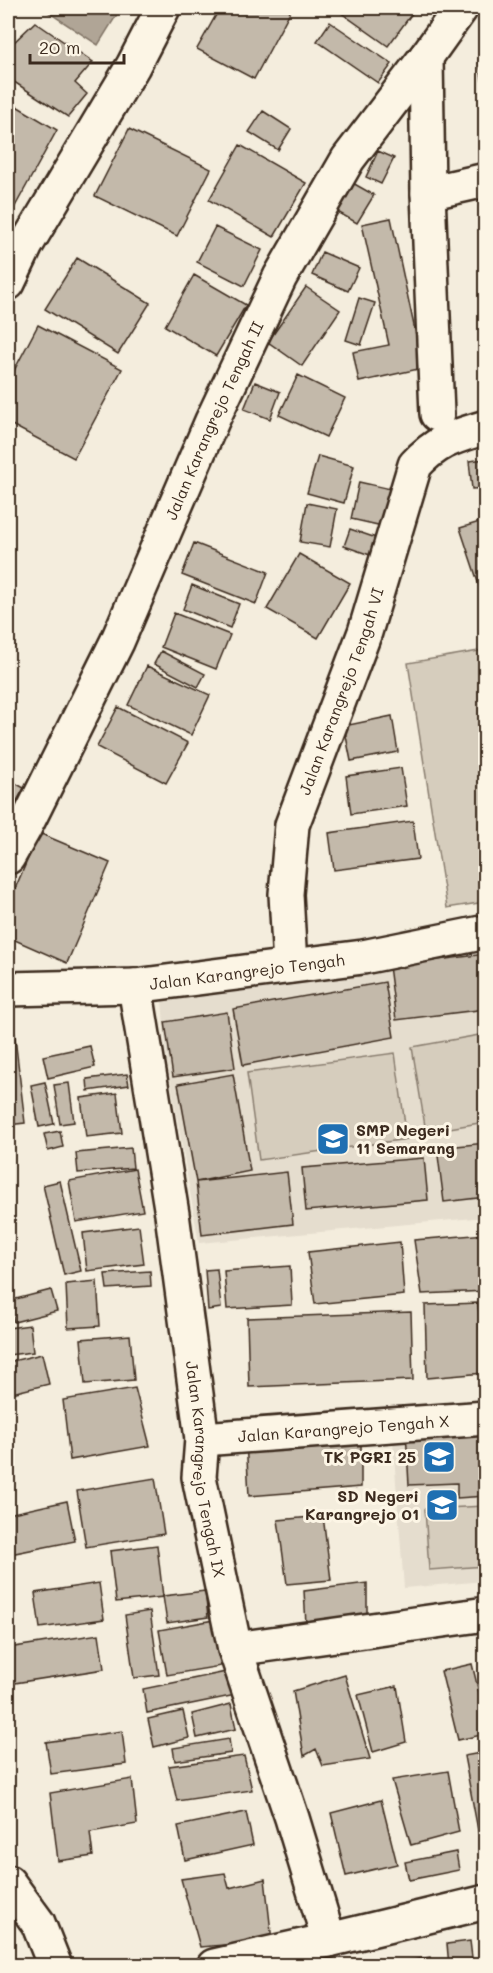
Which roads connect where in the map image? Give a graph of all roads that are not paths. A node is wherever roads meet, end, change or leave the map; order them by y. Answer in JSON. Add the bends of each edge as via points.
{"nodes":[{"id":1,"x":163,"y":8,"type":"edge"},
{"id":2,"x":461,"y":8,"type":"edge"},
{"id":3,"x":426,"y":57,"type":"junction"},
{"id":4,"x":486,"y":180,"type":"edge"},
{"id":5,"x":428,"y":194,"type":"junction"},
{"id":6,"x":8,"y":284,"type":"edge"},
{"id":7,"x":444,"y":426,"type":"junction"},
{"id":8,"x":486,"y":428,"type":"edge"},
{"id":9,"x":8,"y":857,"type":"edge"},
{"id":10,"x":486,"y":932,"type":"edge"},
{"id":11,"x":290,"y":966,"type":"junction"},
{"id":12,"x":135,"y":986,"type":"junction"},
{"id":13,"x":8,"y":989,"type":"edge"},
{"id":14,"x":486,"y":1418,"type":"edge"},
{"id":15,"x":202,"y":1439,"type":"junction"},
{"id":16,"x":486,"y":1614,"type":"edge"},
{"id":17,"x":234,"y":1649,"type":"junction"},
{"id":18,"x":8,"y":1882,"type":"edge"},
{"id":19,"x":486,"y":1902,"type":"edge"},
{"id":20,"x":329,"y":1940,"type":"junction"},
{"id":21,"x":55,"y":1965,"type":"edge"},
{"id":22,"x":214,"y":1965,"type":"edge"}],
"edges":[{"from":1,"to":6,"type":"street","via":[[134,66],[26,245]]},
{"from":2,"to":3,"type":"street","name":"Jalan Karangrejo Tengah II"},
{"from":3,"to":5,"type":"street"},
{"from":3,"to":9,"type":"street","name":"Jalan Karangrejo Tengah II","via":[[348,159],[280,277],[212,421],[117,642]]},
{"from":4,"to":5,"type":"street"},
{"from":5,"to":7,"type":"street"},
{"from":7,"to":8,"type":"street","name":"Jalan Karangrejo Tengah VI"},
{"from":7,"to":11,"type":"street","name":"Jalan Karangrejo Tengah VI","via":[[416,465],[365,632],[292,825],[286,894]]},
{"from":10,"to":11,"type":"street","name":"Jalan Karangrejo Tengah","via":[[363,957]]},
{"from":11,"to":12,"type":"street","name":"Jalan Karangrejo Tengah"},
{"from":12,"to":13,"type":"street","name":"Jalan Karangrejo Tengah"},
{"from":12,"to":15,"type":"street","name":"Jalan Karangrejo Tengah IX","via":[[172,1214]]},
{"from":14,"to":15,"type":"street","name":"Jalan Karangrejo Tengah X"},
{"from":15,"to":17,"type":"street","name":"Jalan Karangrejo Tengah IX","via":[[199,1477]]},
{"from":16,"to":17,"type":"street"},
{"from":17,"to":20,"type":"street","name":"Jalan Karangrejo Tengah IX"},
{"from":18,"to":21,"type":"street","via":[[38,1923]]},
{"from":19,"to":20,"type":"street"},
{"from":20,"to":22,"type":"street"}]}
